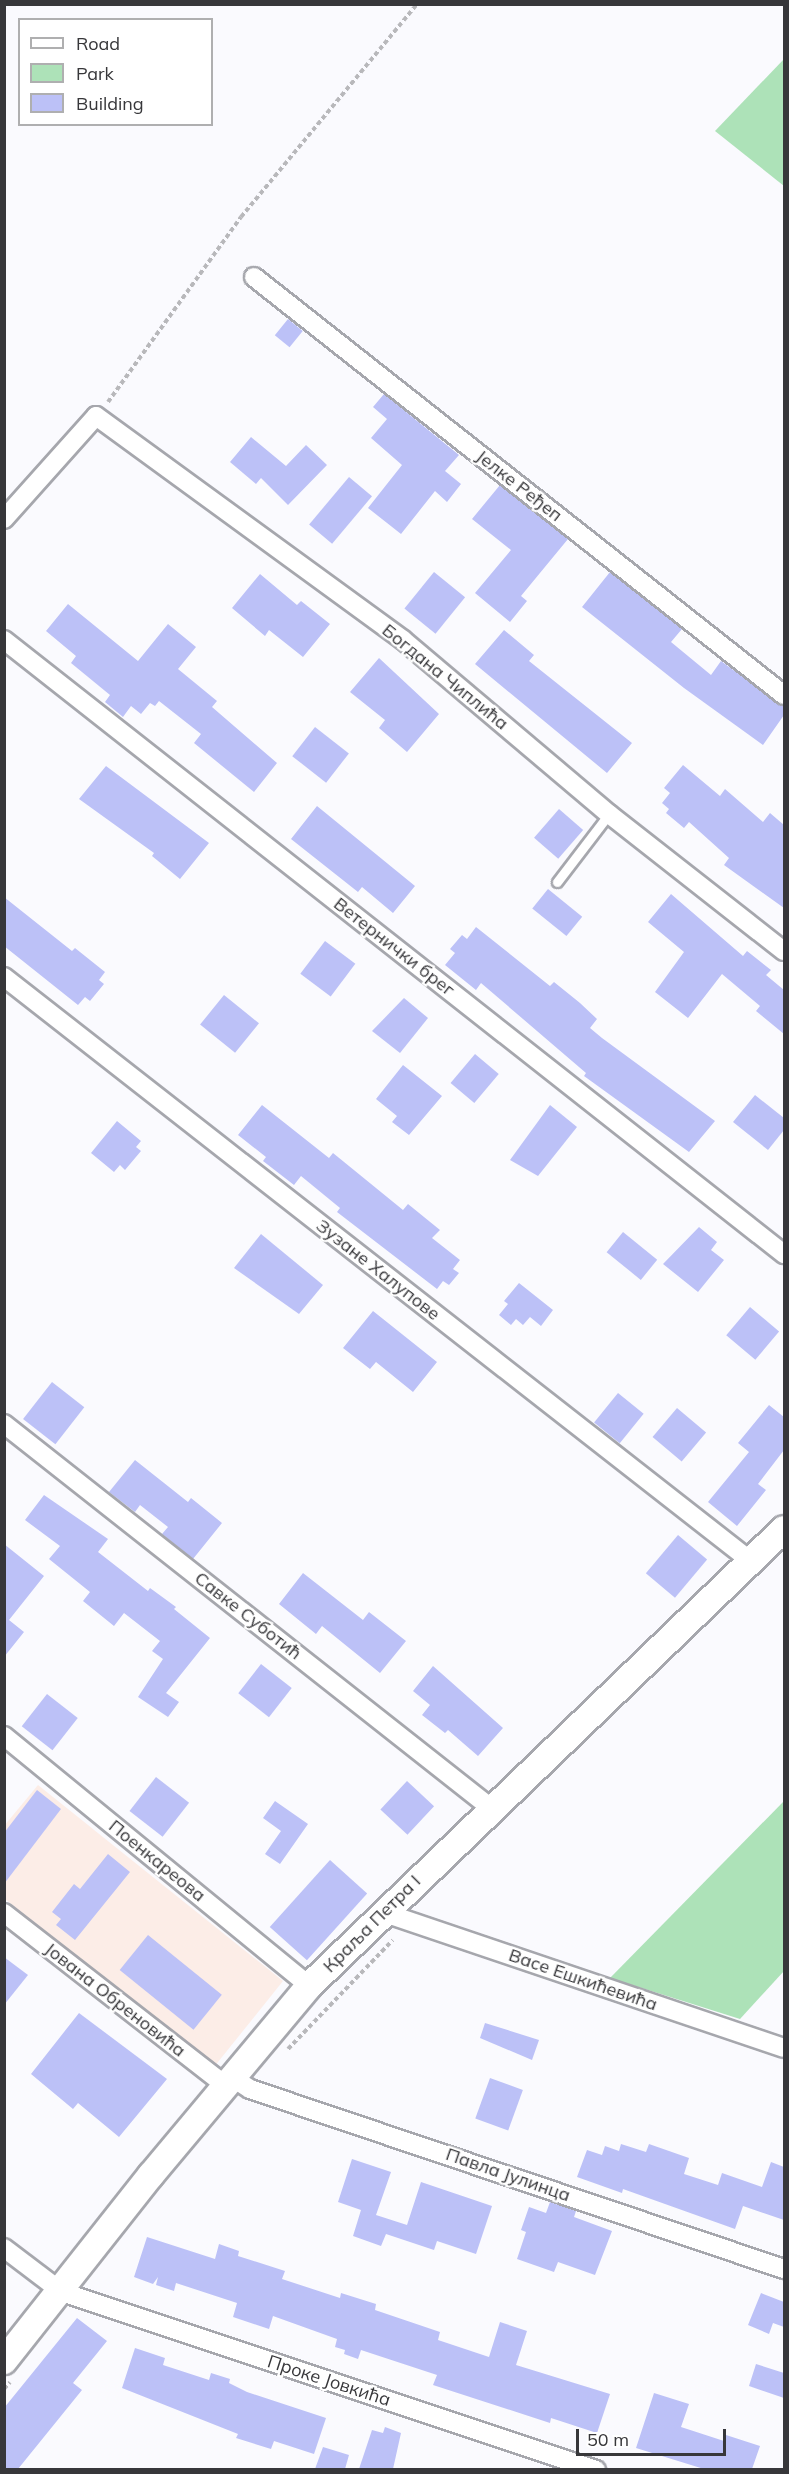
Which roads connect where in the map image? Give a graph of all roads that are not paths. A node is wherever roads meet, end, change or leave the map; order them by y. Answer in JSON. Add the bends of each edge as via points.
{"nodes":[{"id":1,"x":254,"y":277,"type":"dead end"},
{"id":2,"x":4,"y":519,"type":"edge"},
{"id":3,"x":4,"y":640,"type":"edge"},
{"id":4,"x":784,"y":695,"type":"edge"},
{"id":5,"x":609,"y":814,"type":"junction"},
{"id":6,"x":557,"y":882,"type":"dead end"},
{"id":7,"x":784,"y":951,"type":"edge"},
{"id":8,"x":4,"y":977,"type":"edge"},
{"id":9,"x":784,"y":1254,"type":"edge"},
{"id":10,"x":4,"y":1424,"type":"edge"},
{"id":11,"x":784,"y":1529,"type":"edge"},
{"id":12,"x":752,"y":1562,"type":"junction"},
{"id":13,"x":4,"y":1736,"type":"edge"},
{"id":14,"x":491,"y":1808,"type":"junction"},
{"id":15,"x":382,"y":1912,"type":"junction"},
{"id":16,"x":4,"y":1913,"type":"edge"},
{"id":17,"x":309,"y":1986,"type":"junction"},
{"id":18,"x":784,"y":2048,"type":"edge"},
{"id":19,"x":229,"y":2082,"type":"junction"},
{"id":20,"x":4,"y":2247,"type":"edge"},
{"id":21,"x":784,"y":2269,"type":"edge"},
{"id":22,"x":62,"y":2292,"type":"junction"},
{"id":23,"x":4,"y":2361,"type":"edge"},
{"id":24,"x":596,"y":2469,"type":"edge"}],
"edges":[{"from":1,"to":4,"type":"street","name":"Јелке Ређеп"},
{"from":2,"to":5,"type":"street","name":"Богдана Чиплића","via":[[96,416],[403,640]]},
{"from":3,"to":9,"type":"street","name":"Ветернички брег"},
{"from":5,"to":6,"type":"lane"},
{"from":5,"to":7,"type":"street","name":"Богдана Чиплића"},
{"from":8,"to":12,"type":"street","name":"Зузане Халупове"},
{"from":10,"to":14,"type":"street","name":"Савке Суботић"},
{"from":11,"to":12,"type":"street","name":"Краља Петра I"},
{"from":12,"to":14,"type":"street","name":"Краља Петра I"},
{"from":13,"to":17,"type":"street","name":"Поенкареова"},
{"from":14,"to":15,"type":"street","name":"Краља Петра I"},
{"from":15,"to":17,"type":"street","name":"Краља Петра I"},
{"from":15,"to":18,"type":"street","name":"Васе Ешкићевића"},
{"from":16,"to":19,"type":"street","name":"Јована Обреновића"},
{"from":17,"to":19,"type":"street","name":"Краља Петра I"},
{"from":19,"to":21,"type":"street","name":"Павла Јулинца"},
{"from":19,"to":22,"type":"street","name":"Краља Петра I"},
{"from":20,"to":22,"type":"street","name":"Проке Јовкића"},
{"from":22,"to":23,"type":"street","name":"Краља Петра I"},
{"from":22,"to":24,"type":"street","name":"Проке Јовкића"}]}
